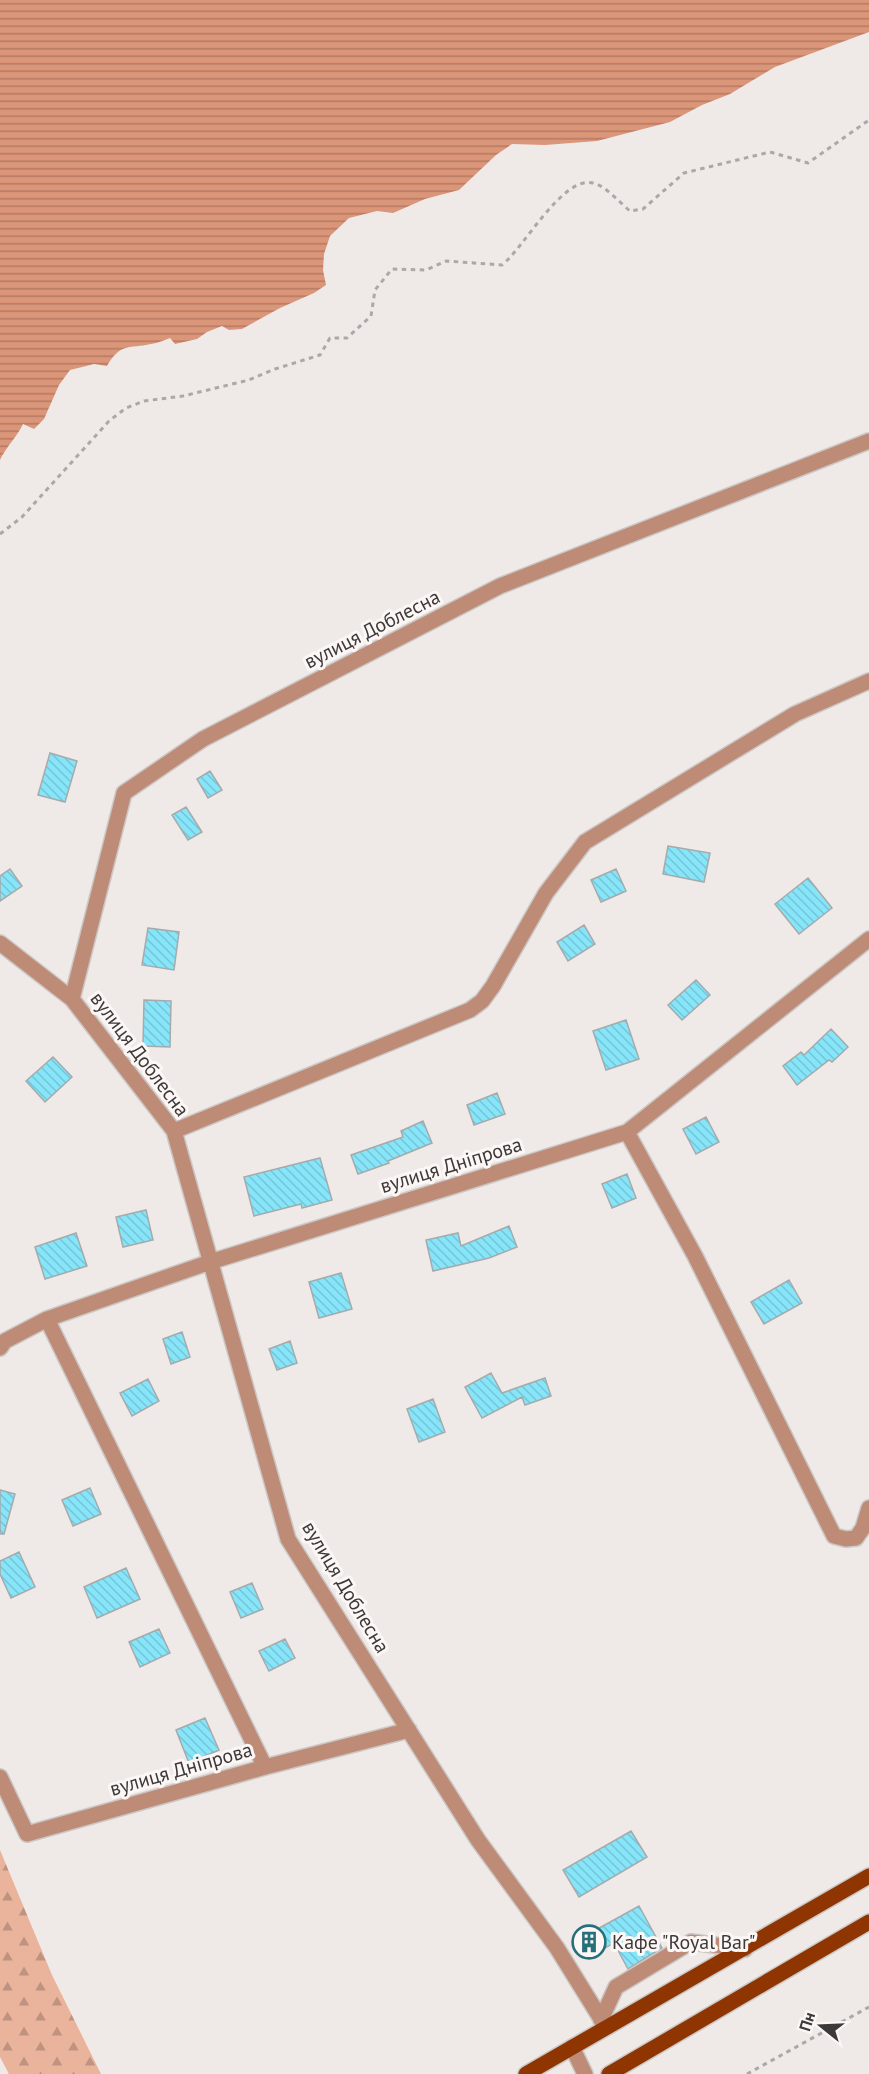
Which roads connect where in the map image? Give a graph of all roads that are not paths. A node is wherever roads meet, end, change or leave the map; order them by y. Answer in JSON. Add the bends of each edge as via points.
{"nodes":[{"id":1,"x":869,"y":441,"type":"edge"},
{"id":2,"x":869,"y":681,"type":"edge"},
{"id":3,"x":869,"y":939,"type":"edge"},
{"id":4,"x":0,"y":943,"type":"edge"},
{"id":5,"x":72,"y":999,"type":"junction"},
{"id":6,"x":174,"y":1131,"type":"junction"},
{"id":7,"x":627,"y":1132,"type":"junction"},
{"id":8,"x":210,"y":1262,"type":"junction"},
{"id":9,"x":47,"y":1319,"type":"junction"},
{"id":10,"x":0,"y":1348,"type":"edge"},
{"id":11,"x":869,"y":1508,"type":"edge"},
{"id":12,"x":409,"y":1730,"type":"junction"},
{"id":13,"x":265,"y":1767,"type":"junction"},
{"id":14,"x":0,"y":1777,"type":"edge"},
{"id":15,"x":869,"y":1876,"type":"edge"},
{"id":16,"x":869,"y":1922,"type":"edge"},
{"id":17,"x":745,"y":1949,"type":"junction"},
{"id":18,"x":604,"y":2024,"type":"junction"},
{"id":19,"x":572,"y":2047,"type":"junction"},
{"id":20,"x":526,"y":2074,"type":"edge"},
{"id":21,"x":585,"y":2074,"type":"edge"},
{"id":22,"x":609,"y":2074,"type":"edge"}],
"edges":[{"from":1,"to":5,"type":"street","name":"вулиця Доблесна","via":[[500,586],[203,739],[124,794]]},
{"from":2,"to":6,"type":"street","via":[[795,714],[585,842],[546,893],[493,986],[470,1010]]},
{"from":3,"to":7,"type":"street","name":"вулиця Дніпрова"},
{"from":4,"to":5,"type":"street"},
{"from":5,"to":6,"type":"street","name":"вулиця Доблесна"},
{"from":6,"to":8,"type":"street","name":"вулиця Доблесна"},
{"from":7,"to":8,"type":"street","name":"вулиця Дніпрова"},
{"from":7,"to":11,"type":"street","via":[[695,1256],[834,1536],[856,1538]]},
{"from":8,"to":9,"type":"street","name":"вулиця Дніпрова"},
{"from":8,"to":12,"type":"street","name":"вулиця Доблесна","via":[[288,1539]]},
{"from":9,"to":10,"type":"street","name":"вулиця Дніпрова","via":[[5,1341]]},
{"from":9,"to":13,"type":"street"},
{"from":12,"to":13,"type":"street","name":"вулиця Дніпрова"},
{"from":12,"to":18,"type":"street","name":"вулиця Доблесна","via":[[478,1840],[557,1948]]},
{"from":13,"to":14,"type":"street","name":"вулиця Дніпрова","via":[[27,1834]]},
{"from":15,"to":17,"type":"main road"},
{"from":16,"to":22,"type":"main road"},
{"from":17,"to":18,"type":"main road"},
{"from":17,"to":18,"type":"street","via":[[691,1942],[616,1987]]},
{"from":18,"to":19,"type":"main road"},
{"from":19,"to":20,"type":"main road"},
{"from":19,"to":21,"type":"street"}]}
